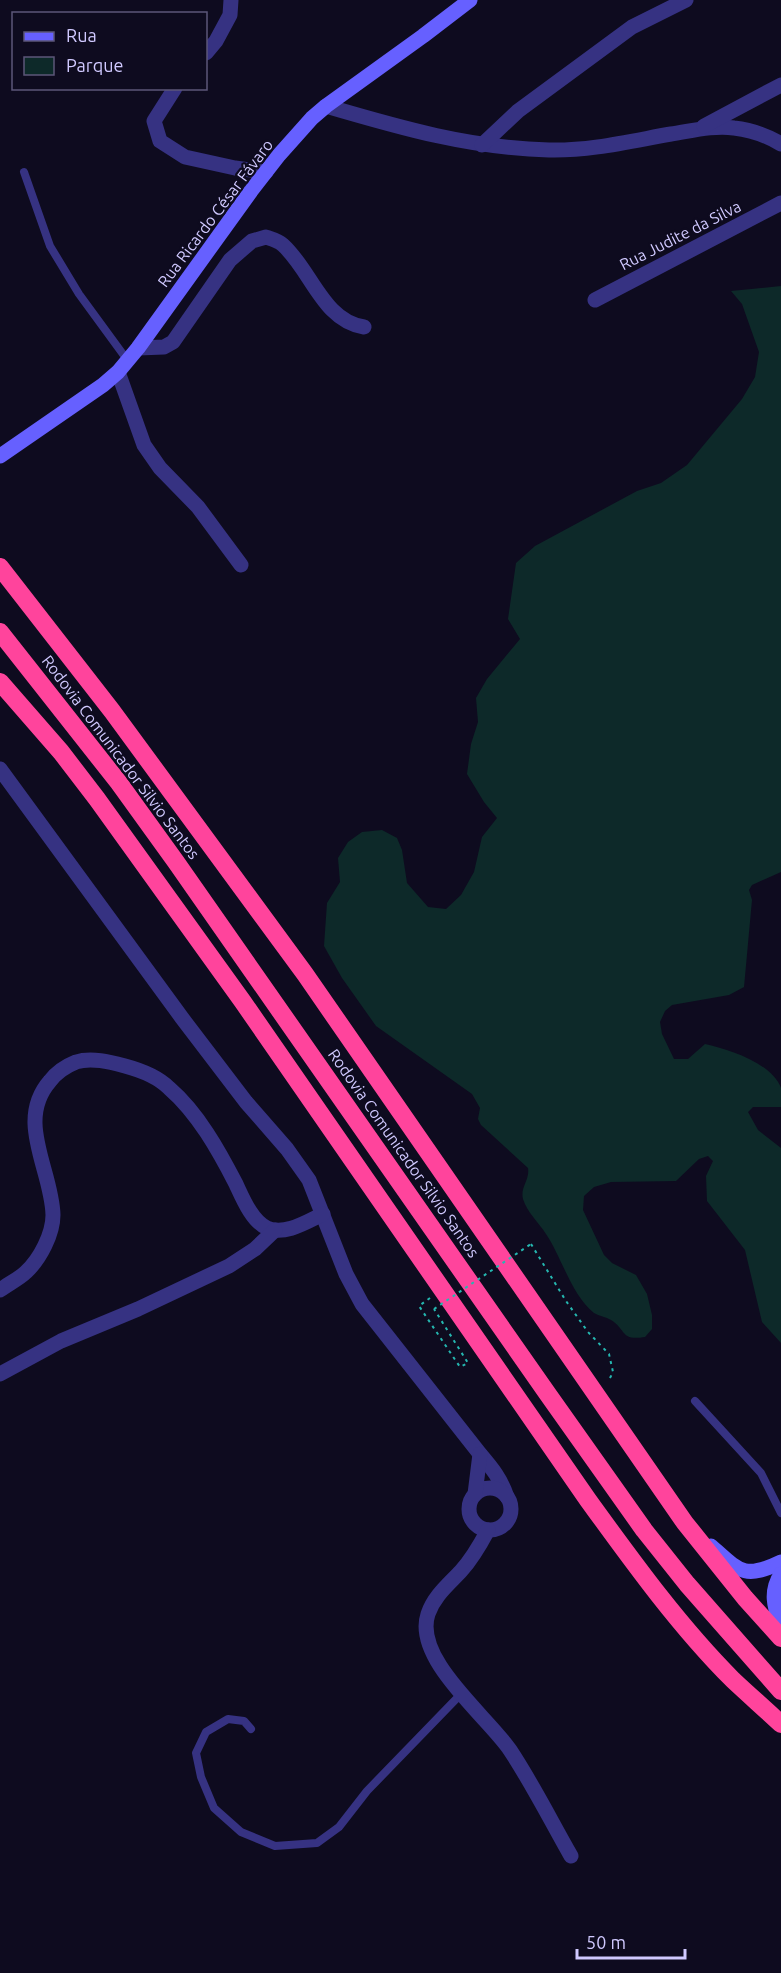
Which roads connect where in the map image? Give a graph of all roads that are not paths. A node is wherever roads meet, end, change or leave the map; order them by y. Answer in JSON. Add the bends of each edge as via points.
{"nodes":[{"id":1,"x":231,"y":0,"type":"edge"},
{"id":2,"x":470,"y":0,"type":"edge"},
{"id":3,"x":686,"y":0,"type":"edge"},
{"id":4,"x":207,"y":52,"type":"edge"},
{"id":5,"x":781,"y":85,"type":"edge"},
{"id":6,"x":174,"y":90,"type":"edge"},
{"id":7,"x":326,"y":106,"type":"junction"},
{"id":8,"x":699,"y":129,"type":"junction"},
{"id":9,"x":781,"y":144,"type":"edge"},
{"id":10,"x":482,"y":145,"type":"junction"},
{"id":11,"x":24,"y":172,"type":"dead end"},
{"id":12,"x":266,"y":172,"type":"junction"},
{"id":13,"x":781,"y":203,"type":"edge"},
{"id":14,"x":595,"y":300,"type":"dead end"},
{"id":15,"x":364,"y":327,"type":"dead end"},
{"id":16,"x":138,"y":348,"type":"junction"},
{"id":17,"x":123,"y":367,"type":"junction"},
{"id":18,"x":0,"y":456,"type":"edge"},
{"id":19,"x":241,"y":564,"type":"dead end"},
{"id":20,"x":0,"y":567,"type":"edge"},
{"id":21,"x":0,"y":632,"type":"edge"},
{"id":22,"x":0,"y":682,"type":"edge"},
{"id":23,"x":0,"y":687,"type":"edge"},
{"id":24,"x":20,"y":705,"type":"junction"},
{"id":25,"x":0,"y":769,"type":"edge"},
{"id":26,"x":323,"y":1214,"type":"junction"},
{"id":27,"x":275,"y":1230,"type":"junction"},
{"id":28,"x":0,"y":1290,"type":"edge"},
{"id":29,"x":0,"y":1374,"type":"edge"},
{"id":30,"x":695,"y":1401,"type":"dead end"},
{"id":31,"x":480,"y":1454,"type":"junction"},
{"id":32,"x":475,"y":1494,"type":"junction"},
{"id":33,"x":507,"y":1497,"type":"junction"},
{"id":34,"x":781,"y":1513,"type":"edge"},
{"id":35,"x":685,"y":1523,"type":"junction"},
{"id":36,"x":488,"y":1530,"type":"junction"},
{"id":37,"x":781,"y":1562,"type":"edge"},
{"id":38,"x":781,"y":1574,"type":"edge"},
{"id":39,"x":781,"y":1625,"type":"edge"},
{"id":40,"x":781,"y":1638,"type":"edge"},
{"id":41,"x":733,"y":1679,"type":"junction"},
{"id":42,"x":781,"y":1691,"type":"edge"},
{"id":43,"x":460,"y":1695,"type":"junction"},
{"id":44,"x":781,"y":1724,"type":"edge"},
{"id":45,"x":251,"y":1729,"type":"dead end"},
{"id":46,"x":781,"y":1734,"type":"edge"},
{"id":47,"x":571,"y":1856,"type":"dead end"}],
"edges":[{"from":1,"to":4,"type":"street","via":[[231,15]]},
{"from":2,"to":7,"type":"street","name":"Rua Ricardo César Fávaro"},
{"from":3,"to":10,"type":"street","via":[[632,27],[518,111]]},
{"from":5,"to":8,"type":"street"},
{"from":6,"to":12,"type":"street","via":[[154,121],[160,141],[185,157]]},
{"from":7,"to":10,"type":"street"},
{"from":7,"to":12,"type":"street","name":"Rua Ricardo César Fávaro"},
{"from":8,"to":9,"type":"street","via":[[733,127],[766,135]]},
{"from":8,"to":10,"type":"street","via":[[599,147],[550,150]]},
{"from":11,"to":17,"type":"lane","via":[[50,246]]},
{"from":12,"to":16,"type":"street","name":"Rua Ricardo César Fávaro"},
{"from":13,"to":14,"type":"street","name":"Rua Judite da Silva"},
{"from":15,"to":16,"type":"street","via":[[338,317],[282,244],[266,237],[252,241],[230,260],[173,342],[164,347]]},
{"from":16,"to":17,"type":"street","name":"Rua Ricardo César Fávaro"},
{"from":17,"to":18,"type":"street","name":"Rua Ricardo César Fávaro"},
{"from":17,"to":19,"type":"street","via":[[144,445]]},
{"from":20,"to":35,"type":"highway","via":[[112,711],[304,974]]},
{"from":21,"to":42,"type":"highway","name":"Rodovia Comunicador Silvio Santos","via":[[170,854],[644,1530]]},
{"from":22,"to":24,"type":"highway"},
{"from":23,"to":24,"type":"highway"},
{"from":24,"to":41,"type":"highway","via":[[97,799],[243,1002],[627,1553]]},
{"from":25,"to":26,"type":"street","via":[[182,1018],[287,1149],[309,1180]]},
{"from":26,"to":27,"type":"street","via":[[296,1227]]},
{"from":26,"to":31,"type":"street","via":[[362,1304]]},
{"from":27,"to":28,"type":"street","via":[[261,1224],[248,1208],[192,1112],[168,1086],[139,1070],[103,1060],[76,1062],[56,1074],[36,1105],[33,1125],[53,1217],[47,1238],[26,1272]]},
{"from":27,"to":29,"type":"street","via":[[229,1266],[61,1341]]},
{"from":30,"to":34,"type":"lane","via":[[761,1473]]},
{"from":31,"to":32,"type":"street"},
{"from":31,"to":33,"type":"street","via":[[497,1473]]},
{"from":32,"to":33,"type":"street","via":[[488,1488]]},
{"from":32,"to":36,"type":"street","via":[[469,1514],[476,1525]]},
{"from":33,"to":36,"type":"street","via":[[510,1509],[506,1522]]},
{"from":35,"to":37,"type":"street","via":[[744,1572]]},
{"from":35,"to":40,"type":"highway"},
{"from":36,"to":43,"type":"street","via":[[478,1549],[436,1597],[427,1616],[426,1634],[432,1652]]},
{"from":38,"to":39,"type":"street","via":[[773,1594]]},
{"from":41,"to":44,"type":"highway"},
{"from":41,"to":46,"type":"highway"},
{"from":43,"to":45,"type":"lane","via":[[367,1791],[339,1827],[317,1843],[275,1846],[241,1832],[214,1808],[196,1753],[206,1732],[228,1719],[244,1721]]},
{"from":43,"to":47,"type":"street","via":[[509,1749]]}]}
